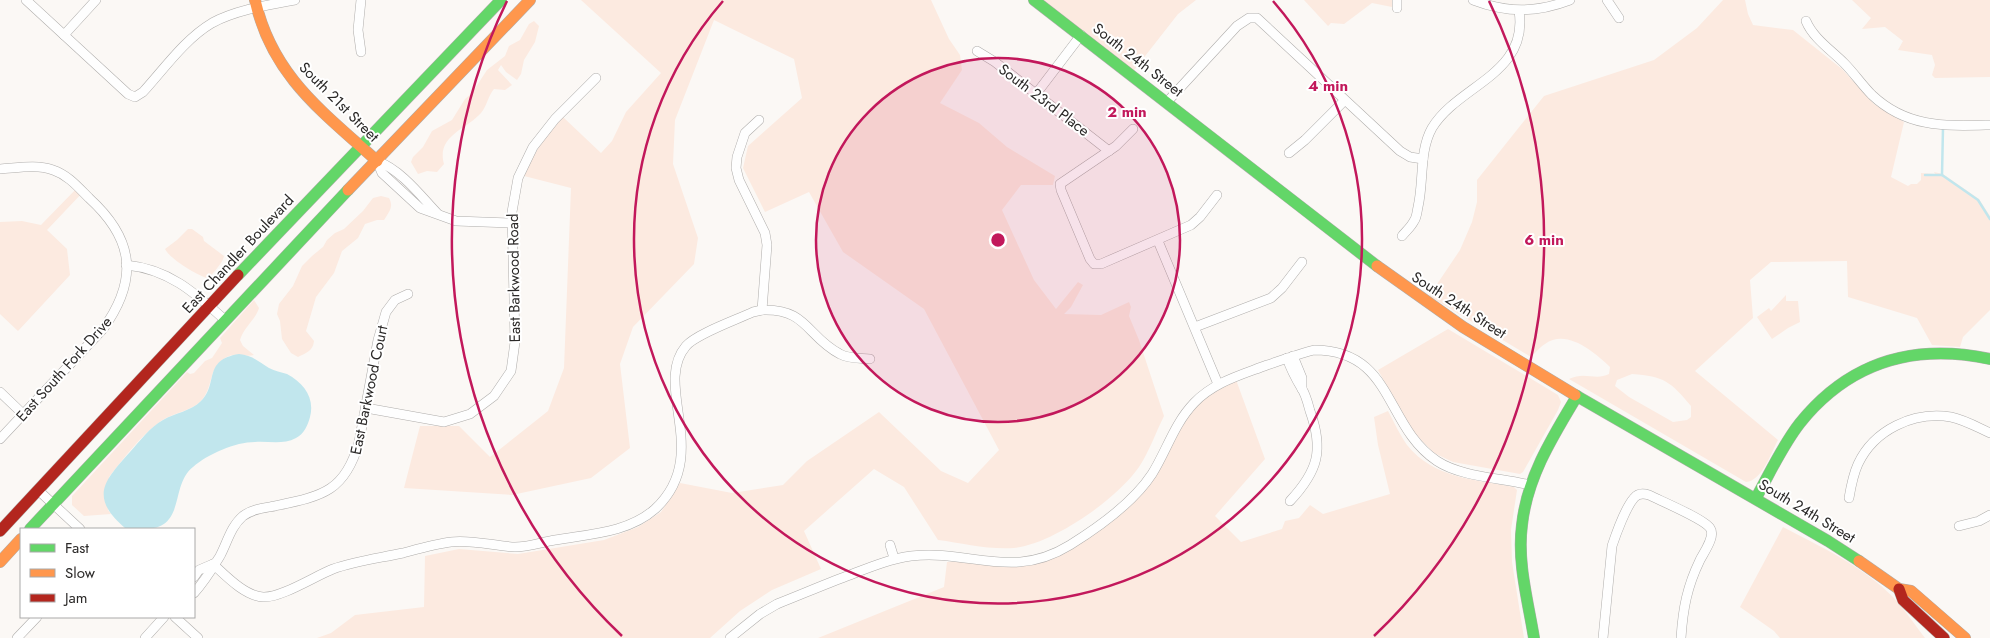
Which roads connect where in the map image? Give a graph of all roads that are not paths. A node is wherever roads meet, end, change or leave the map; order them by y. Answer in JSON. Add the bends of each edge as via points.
{"nodes":[{"id":1,"x":26,"y":0,"type":"edge"},
{"id":2,"x":96,"y":0,"type":"edge"},
{"id":3,"x":295,"y":0,"type":"edge"},
{"id":4,"x":361,"y":0,"type":"edge"},
{"id":5,"x":501,"y":0,"type":"edge"},
{"id":6,"x":530,"y":0,"type":"edge"},
{"id":7,"x":1034,"y":0,"type":"edge"},
{"id":8,"x":1473,"y":0,"type":"edge"},
{"id":9,"x":1570,"y":0,"type":"edge"},
{"id":10,"x":1607,"y":0,"type":"edge"},
{"id":11,"x":256,"y":4,"type":"edge"},
{"id":12,"x":1519,"y":11,"type":"junction"},
{"id":13,"x":1619,"y":18,"type":"dead end"},
{"id":14,"x":1806,"y":21,"type":"dead end"},
{"id":15,"x":64,"y":35,"type":"junction"},
{"id":16,"x":1081,"y":35,"type":"junction"},
{"id":17,"x":977,"y":51,"type":"dead end"},
{"id":18,"x":361,"y":52,"type":"dead end"},
{"id":19,"x":596,"y":78,"type":"dead end"},
{"id":20,"x":1036,"y":94,"type":"junction"},
{"id":21,"x":1344,"y":100,"type":"junction"},
{"id":22,"x":1167,"y":102,"type":"junction"},
{"id":23,"x":760,"y":120,"type":"dead end"},
{"id":24,"x":1990,"y":125,"type":"edge"},
{"id":25,"x":1133,"y":129,"type":"dead end"},
{"id":26,"x":361,"y":146,"type":"junction"},
{"id":27,"x":1109,"y":151,"type":"junction"},
{"id":28,"x":1289,"y":153,"type":"dead end"},
{"id":29,"x":1423,"y":159,"type":"junction"},
{"id":30,"x":377,"y":162,"type":"junction"},
{"id":31,"x":0,"y":169,"type":"edge"},
{"id":32,"x":1216,"y":196,"type":"dead end"},
{"id":33,"x":512,"y":224,"type":"junction"},
{"id":34,"x":1402,"y":236,"type":"dead end"},
{"id":35,"x":1158,"y":240,"type":"junction"},
{"id":36,"x":1302,"y":262,"type":"dead end"},
{"id":37,"x":126,"y":266,"type":"junction"},
{"id":38,"x":408,"y":294,"type":"dead end"},
{"id":39,"x":209,"y":305,"type":"junction"},
{"id":40,"x":762,"y":310,"type":"junction"},
{"id":41,"x":225,"y":320,"type":"junction"},
{"id":42,"x":1195,"y":327,"type":"junction"},
{"id":43,"x":1290,"y":357,"type":"junction"},
{"id":44,"x":1990,"y":359,"type":"edge"},
{"id":45,"x":870,"y":360,"type":"dead end"},
{"id":46,"x":1218,"y":384,"type":"junction"},
{"id":47,"x":0,"y":392,"type":"edge"},
{"id":48,"x":1577,"y":396,"type":"junction"},
{"id":49,"x":366,"y":408,"type":"junction"},
{"id":50,"x":23,"y":414,"type":"junction"},
{"id":51,"x":1990,"y":433,"type":"edge"},
{"id":52,"x":0,"y":439,"type":"edge"},
{"id":53,"x":1530,"y":485,"type":"junction"},
{"id":54,"x":38,"y":490,"type":"junction"},
{"id":55,"x":1756,"y":498,"type":"junction"},
{"id":56,"x":1848,"y":498,"type":"dead end"},
{"id":57,"x":1290,"y":501,"type":"dead end"},
{"id":58,"x":53,"y":505,"type":"junction"},
{"id":59,"x":1990,"y":515,"type":"edge"},
{"id":60,"x":1959,"y":526,"type":"dead end"},
{"id":61,"x":31,"y":528,"type":"edge"},
{"id":62,"x":79,"y":528,"type":"edge"},
{"id":63,"x":0,"y":531,"type":"edge"},
{"id":64,"x":20,"y":540,"type":"edge"},
{"id":65,"x":890,"y":545,"type":"dead end"},
{"id":66,"x":894,"y":558,"type":"junction"},
{"id":67,"x":0,"y":562,"type":"edge"},
{"id":68,"x":213,"y":564,"type":"junction"},
{"id":69,"x":195,"y":576,"type":"edge"},
{"id":70,"x":1899,"y":589,"type":"junction"},
{"id":71,"x":195,"y":592,"type":"edge"},
{"id":72,"x":36,"y":618,"type":"edge"},
{"id":73,"x":163,"y":618,"type":"edge"},
{"id":74,"x":176,"y":618,"type":"edge"},
{"id":75,"x":17,"y":638,"type":"edge"},
{"id":76,"x":145,"y":638,"type":"edge"},
{"id":77,"x":198,"y":638,"type":"edge"},
{"id":78,"x":730,"y":638,"type":"edge"},
{"id":79,"x":1534,"y":638,"type":"edge"},
{"id":80,"x":1603,"y":638,"type":"edge"},
{"id":81,"x":1681,"y":638,"type":"edge"},
{"id":82,"x":1944,"y":638,"type":"edge"},
{"id":83,"x":1965,"y":638,"type":"edge"}],
"edges":[{"from":1,"to":15,"type":"street"},
{"from":2,"to":15,"type":"street"},
{"from":3,"to":11,"type":"street"},
{"from":4,"to":18,"type":"street","via":[[358,30]]},
{"from":5,"to":26,"type":"street","name":"East Chandler Boulevard"},
{"from":6,"to":30,"type":"street"},
{"from":7,"to":16,"type":"street","name":"South 24th Street"},
{"from":8,"to":12,"type":"street"},
{"from":9,"to":12,"type":"street","via":[[1550,8]]},
{"from":10,"to":13,"type":"street"},
{"from":11,"to":15,"type":"street","via":[[201,31],[135,97]]},
{"from":11,"to":26,"type":"street","name":"South 21st Street","via":[[272,49],[287,74]]},
{"from":12,"to":29,"type":"street","via":[[1521,23],[1513,50],[1499,69],[1433,127]]},
{"from":14,"to":24,"type":"street","via":[[1811,32],[1872,95],[1892,111],[1931,125]]},
{"from":16,"to":20,"type":"street"},
{"from":16,"to":22,"type":"street","name":"South 24th Street"},
{"from":17,"to":20,"type":"street","name":"South 23rd Place"},
{"from":19,"to":33,"type":"street","name":"East Barkwood Road","via":[[554,119],[526,158],[514,191]]},
{"from":20,"to":27,"type":"street","name":"South 23rd Place"},
{"from":21,"to":22,"type":"street","via":[[1257,18],[1249,18],[1237,26]]},
{"from":21,"to":28,"type":"street"},
{"from":21,"to":29,"type":"street","via":[[1400,151]]},
{"from":22,"to":48,"type":"street","name":"South 24th Street","via":[[1402,286],[1463,328]]},
{"from":23,"to":40,"type":"street","via":[[745,133],[736,168],[738,180],[765,233]]},
{"from":25,"to":27,"type":"street"},
{"from":26,"to":30,"type":"street","name":"South 21st Street"},
{"from":26,"to":39,"type":"street","name":"East Chandler Boulevard"},
{"from":27,"to":35,"type":"street","via":[[1060,184],[1090,259],[1094,264],[1102,264]]},
{"from":29,"to":34,"type":"street","via":[[1422,189],[1415,220]]},
{"from":30,"to":33,"type":"street","name":"South 21st Street","via":[[382,174],[420,208],[456,222]]},
{"from":30,"to":41,"type":"street"},
{"from":31,"to":37,"type":"street","name":"East South Fork Drive","via":[[42,167],[65,176],[114,223],[125,249]]},
{"from":32,"to":35,"type":"street","via":[[1191,225]]},
{"from":33,"to":49,"type":"street","name":"East Barkwood Road","via":[[515,342],[511,371],[494,396],[470,414],[444,422]]},
{"from":35,"to":42,"type":"street"},
{"from":36,"to":42,"type":"street","via":[[1271,298]]},
{"from":37,"to":39,"type":"street","via":[[140,266],[172,278],[190,288]]},
{"from":37,"to":50,"type":"street","name":"East South Fork Drive","via":[[124,293],[115,313]]},
{"from":38,"to":49,"type":"street","name":"East Barkwood Court","via":[[395,300],[386,312]]},
{"from":39,"to":41,"type":"street"},
{"from":39,"to":54,"type":"street","name":"East Chandler Boulevard"},
{"from":40,"to":45,"type":"street","via":[[787,312],[799,318],[830,348],[842,355]]},
{"from":40,"to":68,"type":"street","via":[[696,338],[686,345],[678,358],[675,376],[681,430],[679,468],[666,497],[642,520],[620,529],[517,547],[452,541],[333,569],[264,597],[245,590]]},
{"from":41,"to":58,"type":"street"},
{"from":42,"to":46,"type":"street"},
{"from":43,"to":46,"type":"street"},
{"from":43,"to":53,"type":"street","via":[[1324,350],[1359,361],[1373,373],[1417,444],[1439,462],[1474,474]]},
{"from":43,"to":57,"type":"street","via":[[1318,435],[1316,464],[1307,482]]},
{"from":44,"to":55,"type":"street","via":[[1958,352],[1923,352],[1881,362],[1852,376],[1824,396],[1807,414]]},
{"from":46,"to":66,"type":"street","via":[[1194,403],[1178,422],[1157,465],[1138,494],[1069,546],[1034,560],[1013,564],[947,555]]},
{"from":47,"to":50,"type":"street"},
{"from":48,"to":53,"type":"street"},
{"from":48,"to":55,"type":"street","name":"South 24th Street"},
{"from":49,"to":68,"type":"street","name":"East Barkwood Court","via":[[355,458],[348,473],[323,493],[245,514]]},
{"from":50,"to":52,"type":"street","name":"East South Fork Drive"},
{"from":51,"to":56,"type":"street","via":[[1943,416],[1899,424],[1875,440],[1862,457],[1853,475]]},
{"from":53,"to":79,"type":"street","via":[[1521,523],[1520,546]]},
{"from":54,"to":58,"type":"street"},
{"from":54,"to":63,"type":"street","name":"East Chandler Boulevard"},
{"from":55,"to":70,"type":"street","name":"South 24th Street","via":[[1857,559]]},
{"from":58,"to":61,"type":"street"},
{"from":58,"to":62,"type":"street"},
{"from":59,"to":60,"type":"street"},
{"from":64,"to":67,"type":"street"},
{"from":65,"to":66,"type":"street"},
{"from":66,"to":78,"type":"street","via":[[777,604]]},
{"from":68,"to":69,"type":"street","name":"East Barkwood Court"},
{"from":68,"to":71,"type":"street","name":"East Barkwood Court","via":[[208,578]]},
{"from":70,"to":82,"type":"street","name":"South 24th Street","via":[[1903,600]]},
{"from":70,"to":83,"type":"street","name":"South 24th Street","via":[[1911,591]]},
{"from":72,"to":75,"type":"street"},
{"from":73,"to":76,"type":"street"},
{"from":74,"to":77,"type":"street"},
{"from":80,"to":81,"type":"street","via":[[1612,546],[1634,498],[1649,494],[1711,528],[1709,542],[1690,580]]}]}
